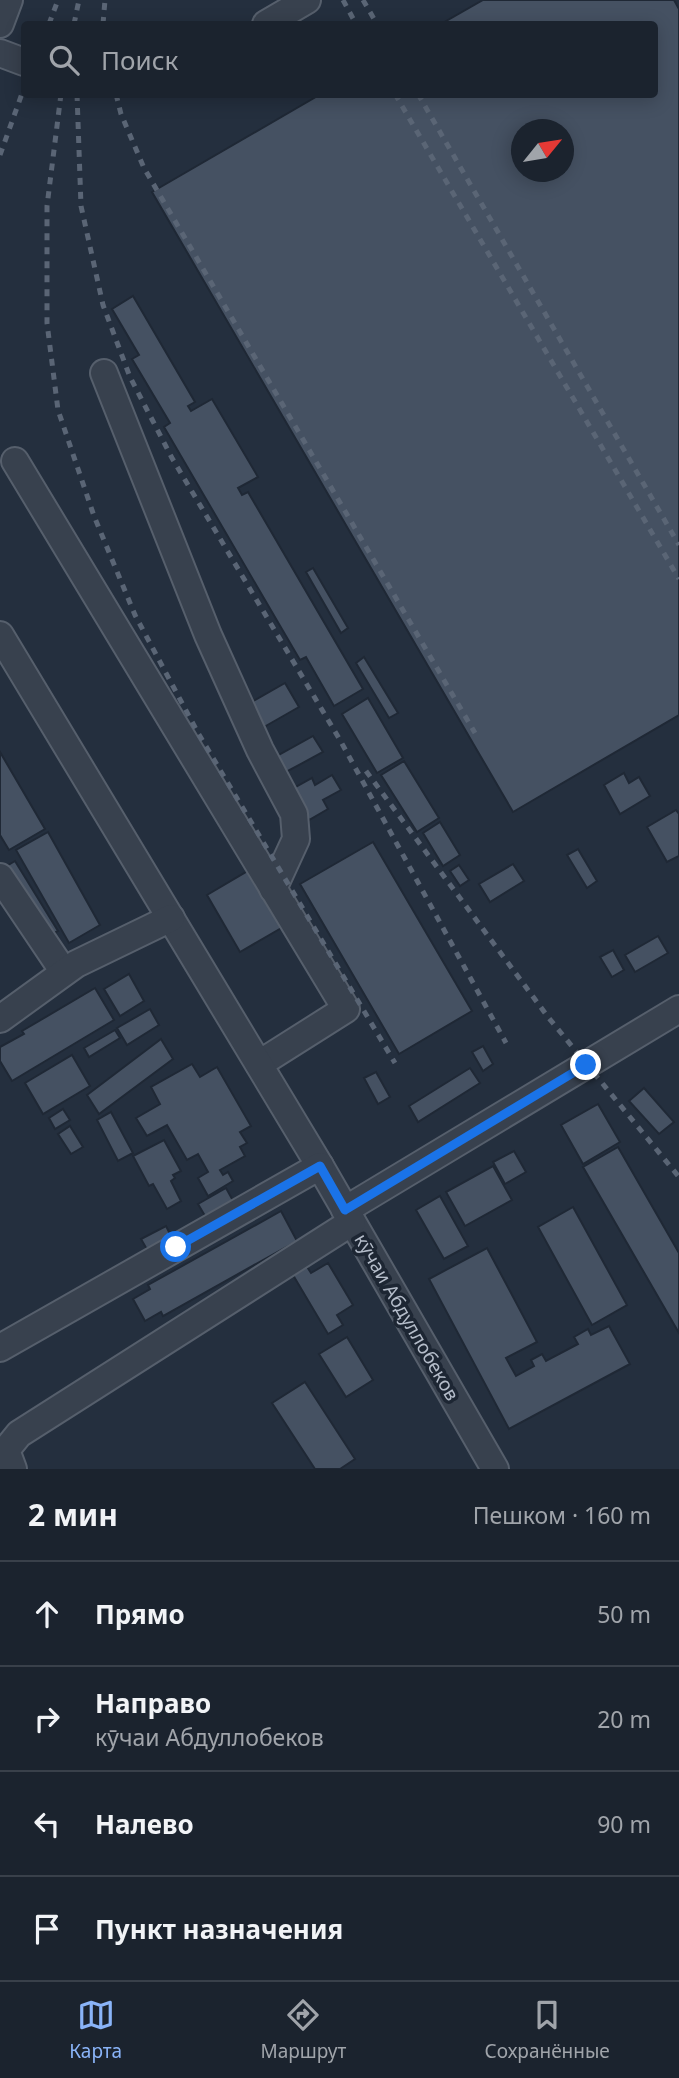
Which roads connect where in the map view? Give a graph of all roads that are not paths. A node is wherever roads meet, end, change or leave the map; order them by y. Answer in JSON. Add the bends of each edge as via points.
{"nodes":[{"id":1,"x":9,"y":0,"type":"edge"},
{"id":2,"x":307,"y":0,"type":"edge"},
{"id":3,"x":271,"y":21,"type":"edge"},
{"id":4,"x":0,"y":24,"type":"edge"},
{"id":5,"x":0,"y":53,"type":"edge"},
{"id":6,"x":21,"y":61,"type":"edge"},
{"id":7,"x":104,"y":373,"type":"dead end"},
{"id":8,"x":15,"y":461,"type":"dead end"},
{"id":9,"x":0,"y":635,"type":"edge"},
{"id":10,"x":0,"y":877,"type":"edge"},
{"id":11,"x":274,"y":889,"type":"junction"},
{"id":12,"x":171,"y":918,"type":"junction"},
{"id":13,"x":64,"y":972,"type":"junction"},
{"id":14,"x":679,"y":1009,"type":"edge"},
{"id":15,"x":0,"y":1020,"type":"edge"},
{"id":16,"x":259,"y":1064,"type":"junction"},
{"id":17,"x":320,"y":1166,"type":"junction"},
{"id":18,"x":349,"y":1216,"type":"junction"},
{"id":19,"x":0,"y":1348,"type":"edge"},
{"id":20,"x":13,"y":1469,"type":"edge"},
{"id":21,"x":495,"y":1469,"type":"edge"}],
"edges":[{"from":1,"to":4,"type":"street"},
{"from":2,"to":3,"type":"street"},
{"from":5,"to":6,"type":"street"},
{"from":7,"to":11,"type":"street","via":[[208,635],[294,814],[296,839]]},
{"from":8,"to":11,"type":"street"},
{"from":9,"to":12,"type":"street","name":"кӯчаи Абдуллобеков"},
{"from":10,"to":13,"type":"street"},
{"from":11,"to":16,"type":"street","via":[[346,1009]]},
{"from":12,"to":13,"type":"street"},
{"from":12,"to":16,"type":"street","name":"кӯчаи Абдуллобеков"},
{"from":13,"to":15,"type":"street"},
{"from":14,"to":18,"type":"street"},
{"from":16,"to":17,"type":"street","name":"кӯчаи Абдуллобеков"},
{"from":17,"to":18,"type":"street","name":"кӯчаи Абдуллобеков"},
{"from":17,"to":19,"type":"street"},
{"from":18,"to":20,"type":"street","via":[[19,1434],[6,1450]]},
{"from":18,"to":21,"type":"street","name":"кӯчаи Абдуллобеков"}]}
